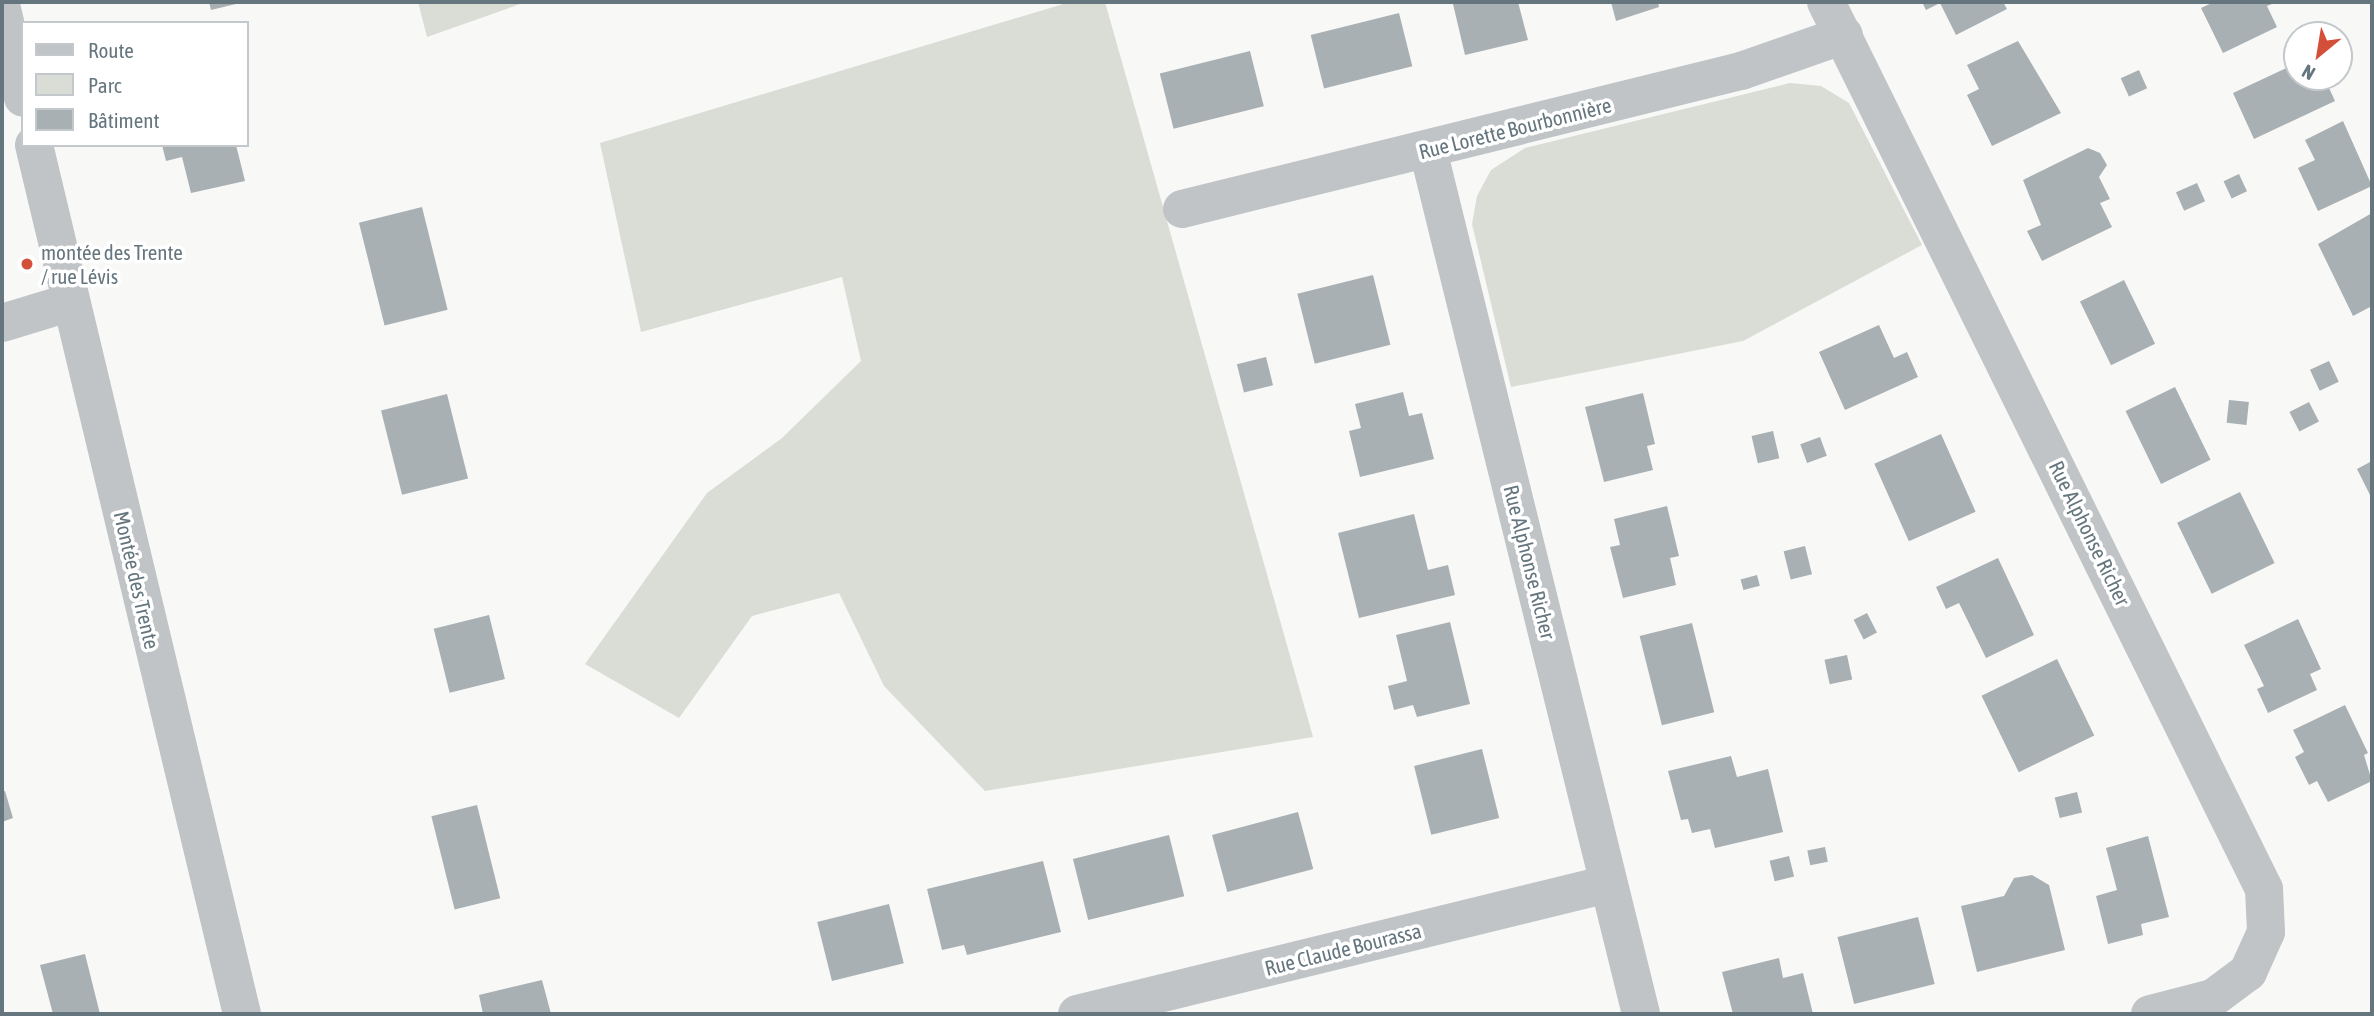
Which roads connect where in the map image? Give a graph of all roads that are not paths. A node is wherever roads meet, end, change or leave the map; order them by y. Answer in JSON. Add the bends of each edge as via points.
{"nodes":[{"id":1,"x":1826,"y":2,"type":"edge"},
{"id":2,"x":2,"y":9,"type":"edge"},
{"id":3,"x":1844,"y":35,"type":"junction"},
{"id":4,"x":21,"y":90,"type":"edge"},
{"id":5,"x":34,"y":147,"type":"edge"},
{"id":6,"x":1428,"y":150,"type":"junction"},
{"id":7,"x":1182,"y":209,"type":"dead end"},
{"id":8,"x":71,"y":302,"type":"junction"},
{"id":9,"x":2,"y":323,"type":"edge"},
{"id":10,"x":1608,"y":884,"type":"junction"},
{"id":11,"x":1147,"y":1006,"type":"edge"},
{"id":12,"x":242,"y":1014,"type":"edge"},
{"id":13,"x":1077,"y":1014,"type":"edge"},
{"id":14,"x":1641,"y":1014,"type":"edge"},
{"id":15,"x":2150,"y":1014,"type":"edge"}],
"edges":[{"from":1,"to":3,"type":"street","name":"Rue Alphonse Richer"},
{"from":2,"to":4,"type":"street"},
{"from":3,"to":6,"type":"street","name":"Rue Lorette Bourbonnière","via":[[1741,71]]},
{"from":3,"to":15,"type":"street","name":"Rue Alphonse Richer","via":[[2264,889],[2266,932],[2248,972],[2213,998]]},
{"from":5,"to":8,"type":"street","name":"Montée des Trente"},
{"from":6,"to":7,"type":"street","name":"Rue Lorette Bourbonnière"},
{"from":6,"to":10,"type":"street","name":"Rue Alphonse Richer"},
{"from":8,"to":9,"type":"street"},
{"from":8,"to":12,"type":"street","name":"Montée des Trente"},
{"from":10,"to":11,"type":"street","name":"Rue Claude Bourassa"},
{"from":10,"to":14,"type":"street","name":"Rue Alphonse Richer"},
{"from":11,"to":13,"type":"street","name":"Rue Claude Bourassa"}]}
